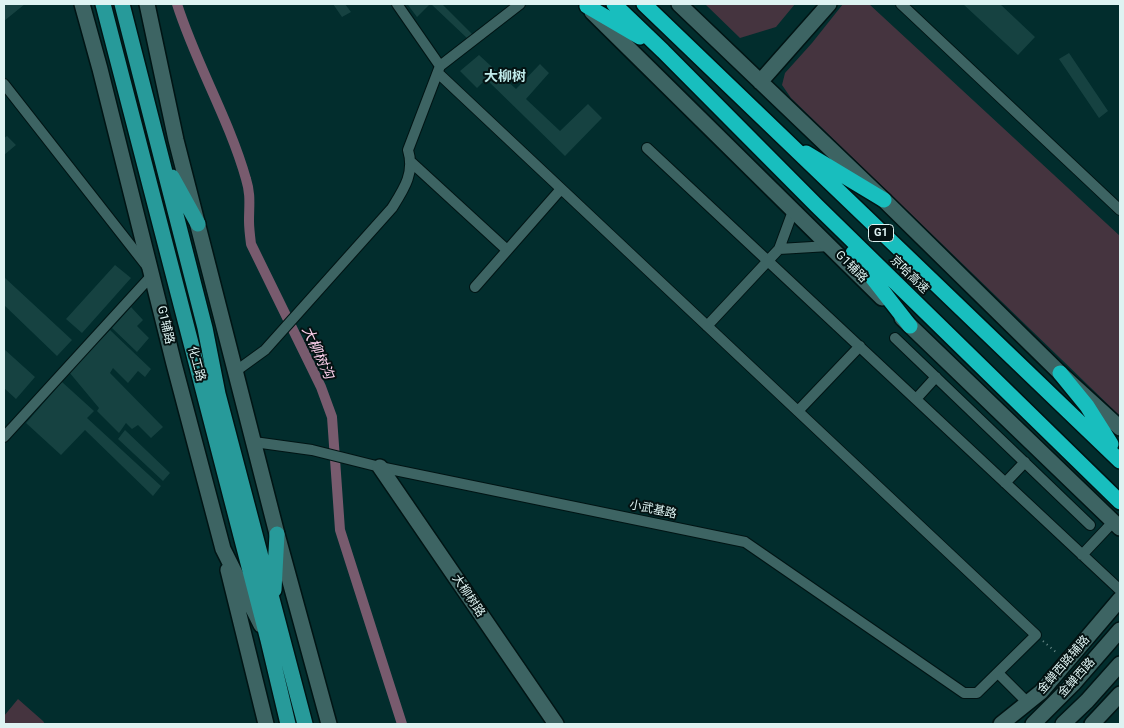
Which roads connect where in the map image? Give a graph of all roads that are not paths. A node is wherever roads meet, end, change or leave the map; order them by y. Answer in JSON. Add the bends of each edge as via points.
{"nodes":[{"id":1,"x":82,"y":4,"type":"edge"},
{"id":2,"x":103,"y":4,"type":"edge"},
{"id":3,"x":122,"y":4,"type":"edge"},
{"id":4,"x":147,"y":4,"type":"edge"},
{"id":5,"x":397,"y":4,"type":"edge"},
{"id":6,"x":520,"y":4,"type":"edge"},
{"id":7,"x":614,"y":4,"type":"edge"},
{"id":8,"x":644,"y":4,"type":"edge"},
{"id":9,"x":679,"y":4,"type":"edge"},
{"id":10,"x":829,"y":4,"type":"edge"},
{"id":11,"x":901,"y":4,"type":"edge"},
{"id":12,"x":585,"y":5,"type":"edge"},
{"id":13,"x":663,"y":50,"type":"junction"},
{"id":14,"x":120,"y":70,"type":"junction"},
{"id":15,"x":439,"y":70,"type":"junction"},
{"id":16,"x":760,"y":82,"type":"junction"},
{"id":17,"x":4,"y":84,"type":"edge"},
{"id":18,"x":781,"y":137,"type":"junction"},
{"id":19,"x":120,"y":147,"type":"junction"},
{"id":20,"x":647,"y":148,"type":"dead end"},
{"id":21,"x":162,"y":158,"type":"junction"},
{"id":22,"x":411,"y":162,"type":"junction"},
{"id":23,"x":561,"y":189,"type":"junction"},
{"id":24,"x":884,"y":200,"type":"junction"},
{"id":25,"x":817,"y":206,"type":"junction"},
{"id":26,"x":793,"y":210,"type":"junction"},
{"id":27,"x":1120,"y":210,"type":"edge"},
{"id":28,"x":198,"y":224,"type":"junction"},
{"id":29,"x":829,"y":246,"type":"junction"},
{"id":30,"x":779,"y":249,"type":"junction"},
{"id":31,"x":507,"y":250,"type":"junction"},
{"id":32,"x":768,"y":261,"type":"junction"},
{"id":33,"x":153,"y":274,"type":"junction"},
{"id":34,"x":474,"y":287,"type":"dead end"},
{"id":35,"x":707,"y":326,"type":"junction"},
{"id":36,"x":910,"y":326,"type":"junction"},
{"id":37,"x":895,"y":338,"type":"dead end"},
{"id":38,"x":860,"y":346,"type":"junction"},
{"id":39,"x":236,"y":371,"type":"junction"},
{"id":40,"x":1060,"y":373,"type":"junction"},
{"id":41,"x":936,"y":377,"type":"junction"},
{"id":42,"x":916,"y":399,"type":"junction"},
{"id":43,"x":798,"y":411,"type":"junction"},
{"id":44,"x":1120,"y":428,"type":"edge"},
{"id":45,"x":4,"y":437,"type":"edge"},
{"id":46,"x":254,"y":442,"type":"junction"},
{"id":47,"x":1120,"y":455,"type":"edge"},
{"id":48,"x":1120,"y":461,"type":"edge"},
{"id":49,"x":1025,"y":462,"type":"junction"},
{"id":50,"x":380,"y":467,"type":"junction"},
{"id":51,"x":1006,"y":482,"type":"junction"},
{"id":52,"x":1120,"y":502,"type":"edge"},
{"id":53,"x":1090,"y":525,"type":"dead end"},
{"id":54,"x":1117,"y":525,"type":"edge"},
{"id":55,"x":277,"y":534,"type":"junction"},
{"id":56,"x":223,"y":549,"type":"junction"},
{"id":57,"x":1082,"y":555,"type":"junction"},
{"id":58,"x":1120,"y":590,"type":"edge"},
{"id":59,"x":1120,"y":599,"type":"edge"},
{"id":60,"x":273,"y":604,"type":"junction"},
{"id":61,"x":1120,"y":630,"type":"edge"},
{"id":62,"x":268,"y":640,"type":"junction"},
{"id":63,"x":1120,"y":664,"type":"edge"},
{"id":64,"x":998,"y":673,"type":"junction"},
{"id":65,"x":1120,"y":694,"type":"edge"},
{"id":66,"x":1028,"y":703,"type":"junction"},
{"id":67,"x":266,"y":724,"type":"edge"},
{"id":68,"x":288,"y":724,"type":"edge"},
{"id":69,"x":305,"y":724,"type":"edge"},
{"id":70,"x":329,"y":724,"type":"edge"},
{"id":71,"x":556,"y":724,"type":"edge"},
{"id":72,"x":1001,"y":724,"type":"edge"},
{"id":73,"x":1033,"y":724,"type":"edge"},
{"id":74,"x":1063,"y":724,"type":"edge"},
{"id":75,"x":1092,"y":724,"type":"edge"}],
"edges":[{"from":1,"to":19,"type":"street","name":"G1辅路"},
{"from":2,"to":14,"type":"main road","name":"化工路"},
{"from":3,"to":21,"type":"main road","name":"化工路"},
{"from":4,"to":28,"type":"street"},
{"from":5,"to":15,"type":"street"},
{"from":6,"to":15,"type":"street"},
{"from":7,"to":13,"type":"highway","name":"京哈高速","number":"G1"},
{"from":8,"to":18,"type":"highway","name":"京哈高速","number":"G1"},
{"from":9,"to":16,"type":"street"},
{"from":10,"to":16,"type":"street"},
{"from":11,"to":27,"type":"street"},
{"from":12,"to":13,"type":"highway"},
{"from":12,"to":26,"type":"street","name":"G1辅路"},
{"from":13,"to":25,"type":"highway","name":"京哈高速","number":"G1"},
{"from":14,"to":19,"type":"street"},
{"from":14,"to":62,"type":"main road","name":"化工路"},
{"from":15,"to":22,"type":"street","via":[[408,150]]},
{"from":15,"to":23,"type":"street"},
{"from":16,"to":24,"type":"street"},
{"from":17,"to":33,"type":"street"},
{"from":18,"to":24,"type":"highway"},
{"from":18,"to":48,"type":"highway","name":"京哈高速","number":"G1"},
{"from":19,"to":33,"type":"street","name":"G1辅路"},
{"from":20,"to":32,"type":"street"},
{"from":21,"to":28,"type":"main road"},
{"from":21,"to":60,"type":"main road","name":"化工路","via":[[205,328],[218,394]]},
{"from":22,"to":31,"type":"street"},
{"from":22,"to":39,"type":"street","via":[[406,186],[392,208],[265,350]]},
{"from":23,"to":31,"type":"street"},
{"from":23,"to":35,"type":"street"},
{"from":24,"to":40,"type":"street"},
{"from":25,"to":36,"type":"highway"},
{"from":25,"to":52,"type":"highway","name":"京哈高速","number":"G1"},
{"from":26,"to":29,"type":"street","name":"G1辅路"},
{"from":26,"to":30,"type":"street"},
{"from":28,"to":39,"type":"street"},
{"from":29,"to":30,"type":"street"},
{"from":29,"to":36,"type":"street","name":"G1辅路"},
{"from":30,"to":32,"type":"street"},
{"from":31,"to":34,"type":"street"},
{"from":32,"to":35,"type":"street"},
{"from":32,"to":38,"type":"street"},
{"from":33,"to":45,"type":"street"},
{"from":33,"to":56,"type":"street","name":"G1辅路"},
{"from":35,"to":43,"type":"street"},
{"from":36,"to":54,"type":"street","name":"G1辅路"},
{"from":37,"to":41,"type":"street"},
{"from":38,"to":42,"type":"street"},
{"from":38,"to":43,"type":"street"},
{"from":39,"to":46,"type":"street"},
{"from":40,"to":44,"type":"street"},
{"from":40,"to":47,"type":"highway"},
{"from":41,"to":42,"type":"street"},
{"from":41,"to":49,"type":"street"},
{"from":42,"to":51,"type":"street"},
{"from":43,"to":64,"type":"street","name":"小武基路","via":[[1036,635]]},
{"from":46,"to":50,"type":"street","name":"小武基路","via":[[312,450]]},
{"from":46,"to":55,"type":"street"},
{"from":49,"to":51,"type":"street"},
{"from":49,"to":53,"type":"street"},
{"from":50,"to":64,"type":"street","name":"小武基路","via":[[745,542],[964,693],[977,693]]},
{"from":50,"to":71,"type":"street","name":"大柳树路"},
{"from":51,"to":57,"type":"street"},
{"from":54,"to":57,"type":"street"},
{"from":55,"to":60,"type":"main road"},
{"from":55,"to":70,"type":"street"},
{"from":56,"to":62,"type":"street","name":"G1辅路"},
{"from":56,"to":67,"type":"street"},
{"from":57,"to":58,"type":"street"},
{"from":59,"to":66,"type":"street","name":"金蝉西路辅路"},
{"from":60,"to":69,"type":"main road","name":"化工路"},
{"from":61,"to":73,"type":"street","name":"金蝉西路"},
{"from":62,"to":68,"type":"main road","name":"化工路"},
{"from":63,"to":74,"type":"street","name":"金蝉西路"},
{"from":64,"to":66,"type":"street"},
{"from":65,"to":75,"type":"street"},
{"from":66,"to":72,"type":"street","name":"金蝉西路辅路"}]}
